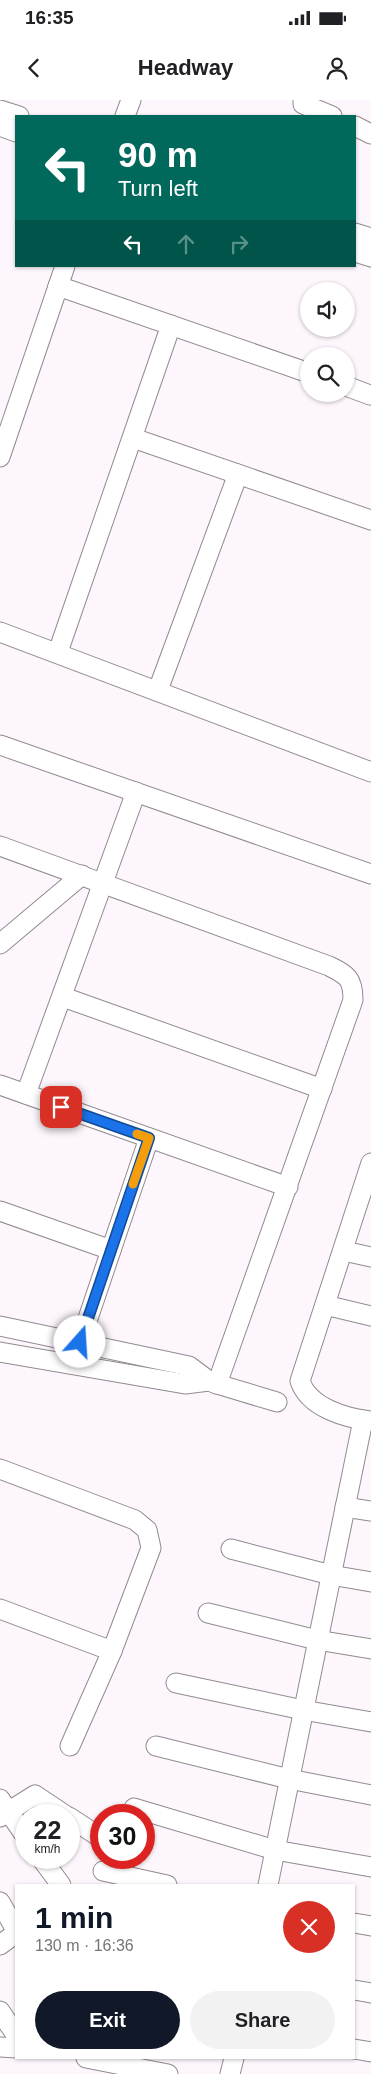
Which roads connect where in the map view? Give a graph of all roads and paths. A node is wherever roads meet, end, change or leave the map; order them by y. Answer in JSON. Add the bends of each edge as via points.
{"nodes":[{"id":1,"x":131,"y":100,"type":"edge"},
{"id":2,"x":302,"y":100,"type":"edge"},
{"id":3,"x":0,"y":110,"type":"edge"},
{"id":4,"x":16,"y":115,"type":"edge"},
{"id":5,"x":124,"y":115,"type":"edge"},
{"id":6,"x":330,"y":115,"type":"edge"},
{"id":7,"x":0,"y":126,"type":"edge"},
{"id":8,"x":356,"y":126,"type":"edge"},
{"id":9,"x":15,"y":132,"type":"edge"},
{"id":10,"x":371,"y":134,"type":"edge"},
{"id":11,"x":356,"y":233,"type":"edge"},
{"id":12,"x":371,"y":238,"type":"edge"},
{"id":13,"x":356,"y":252,"type":"edge"},
{"id":14,"x":371,"y":257,"type":"edge"},
{"id":15,"x":65,"y":267,"type":"edge"},
{"id":16,"x":58,"y":286,"type":"junction"},
{"id":17,"x":171,"y":324,"type":"junction"},
{"id":18,"x":300,"y":370,"type":"edge"},
{"id":19,"x":355,"y":389,"type":"edge"},
{"id":20,"x":370,"y":395,"type":"dead end"},
{"id":21,"x":133,"y":438,"type":"junction"},
{"id":22,"x":0,"y":456,"type":"edge"},
{"id":23,"x":238,"y":474,"type":"junction"},
{"id":24,"x":371,"y":520,"type":"edge"},
{"id":25,"x":0,"y":632,"type":"edge"},
{"id":26,"x":58,"y":652,"type":"junction"},
{"id":27,"x":158,"y":690,"type":"junction"},
{"id":28,"x":0,"y":745,"type":"edge"},
{"id":29,"x":371,"y":772,"type":"edge"},
{"id":30,"x":136,"y":792,"type":"junction"},
{"id":31,"x":0,"y":846,"type":"edge"},
{"id":32,"x":371,"y":874,"type":"edge"},
{"id":33,"x":82,"y":875,"type":"junction"},
{"id":34,"x":102,"y":884,"type":"junction"},
{"id":35,"x":0,"y":944,"type":"edge"},
{"id":36,"x":62,"y":997,"type":"junction"},
{"id":37,"x":0,"y":1085,"type":"edge"},
{"id":38,"x":322,"y":1088,"type":"junction"},
{"id":39,"x":26,"y":1094,"type":"junction"},
{"id":40,"x":149,"y":1138,"type":"junction"},
{"id":41,"x":371,"y":1163,"type":"edge"},
{"id":42,"x":288,"y":1187,"type":"junction"},
{"id":43,"x":366,"y":1201,"type":"edge"},
{"id":44,"x":0,"y":1210,"type":"edge"},
{"id":45,"x":111,"y":1250,"type":"junction"},
{"id":46,"x":344,"y":1251,"type":"junction"},
{"id":47,"x":371,"y":1257,"type":"edge"},
{"id":48,"x":325,"y":1304,"type":"junction"},
{"id":49,"x":371,"y":1316,"type":"edge"},
{"id":50,"x":0,"y":1326,"type":"edge"},
{"id":51,"x":80,"y":1342,"type":"junction"},
{"id":52,"x":0,"y":1352,"type":"edge"},
{"id":53,"x":213,"y":1382,"type":"junction"},
{"id":54,"x":276,"y":1402,"type":"dead end"},
{"id":55,"x":367,"y":1420,"type":"edge"},
{"id":56,"x":0,"y":1469,"type":"edge"},
{"id":57,"x":345,"y":1507,"type":"junction"},
{"id":58,"x":371,"y":1511,"type":"edge"},
{"id":59,"x":232,"y":1549,"type":"dead end"},
{"id":60,"x":331,"y":1575,"type":"junction"},
{"id":61,"x":371,"y":1582,"type":"edge"},
{"id":62,"x":0,"y":1609,"type":"edge"},
{"id":63,"x":208,"y":1613,"type":"dead end"},
{"id":64,"x":317,"y":1640,"type":"junction"},
{"id":65,"x":371,"y":1649,"type":"edge"},
{"id":66,"x":112,"y":1651,"type":"junction"},
{"id":67,"x":176,"y":1683,"type":"dead end"},
{"id":68,"x":303,"y":1710,"type":"junction"},
{"id":69,"x":371,"y":1722,"type":"edge"},
{"id":70,"x":70,"y":1746,"type":"dead end"},
{"id":71,"x":156,"y":1746,"type":"dead end"},
{"id":72,"x":290,"y":1779,"type":"junction"},
{"id":73,"x":371,"y":1795,"type":"edge"},
{"id":74,"x":49,"y":1804,"type":"edge"},
{"id":75,"x":2,"y":1809,"type":"edge"},
{"id":76,"x":155,"y":1814,"type":"edge"},
{"id":77,"x":15,"y":1824,"type":"edge"},
{"id":78,"x":275,"y":1850,"type":"junction"},
{"id":79,"x":371,"y":1867,"type":"edge"},
{"id":80,"x":49,"y":1869,"type":"edge"},
{"id":81,"x":103,"y":1871,"type":"dead end"},
{"id":82,"x":60,"y":1884,"type":"edge"},
{"id":83,"x":162,"y":1884,"type":"edge"},
{"id":84,"x":268,"y":1884,"type":"edge"},
{"id":85,"x":0,"y":1902,"type":"edge"},
{"id":86,"x":355,"y":1922,"type":"edge"},
{"id":87,"x":371,"y":1926,"type":"edge"},
{"id":88,"x":15,"y":1929,"type":"edge"},
{"id":89,"x":15,"y":1932,"type":"edge"},
{"id":90,"x":0,"y":1945,"type":"edge"},
{"id":91,"x":355,"y":1990,"type":"edge"},
{"id":92,"x":371,"y":1993,"type":"edge"},
{"id":93,"x":0,"y":2012,"type":"edge"},
{"id":94,"x":15,"y":2034,"type":"edge"},
{"id":95,"x":0,"y":2047,"type":"edge"},
{"id":96,"x":15,"y":2048,"type":"edge"},
{"id":97,"x":355,"y":2049,"type":"edge"},
{"id":98,"x":371,"y":2052,"type":"edge"},
{"id":99,"x":91,"y":2059,"type":"edge"},
{"id":100,"x":234,"y":2059,"type":"edge"},
{"id":101,"x":168,"y":2074,"type":"edge"},
{"id":102,"x":230,"y":2074,"type":"edge"}],
"edges":[{"from":1,"to":5,"type":"street"},
{"from":2,"to":6,"type":"street","via":[[303,104]]},
{"from":3,"to":4,"type":"street"},
{"from":7,"to":9,"type":"street"},
{"from":8,"to":10,"type":"street"},
{"from":11,"to":12,"type":"street"},
{"from":13,"to":14,"type":"street"},
{"from":15,"to":16,"type":"street"},
{"from":16,"to":17,"type":"street"},
{"from":16,"to":22,"type":"street"},
{"from":17,"to":18,"type":"street"},
{"from":17,"to":21,"type":"street"},
{"from":19,"to":20,"type":"street"},
{"from":21,"to":23,"type":"street"},
{"from":21,"to":26,"type":"street"},
{"from":23,"to":24,"type":"street"},
{"from":23,"to":27,"type":"street"},
{"from":25,"to":26,"type":"street"},
{"from":26,"to":27,"type":"street"},
{"from":27,"to":29,"type":"street"},
{"from":28,"to":30,"type":"street"},
{"from":30,"to":32,"type":"street"},
{"from":30,"to":34,"type":"street"},
{"from":31,"to":33,"type":"street"},
{"from":33,"to":34,"type":"street"},
{"from":33,"to":35,"type":"street"},
{"from":34,"to":36,"type":"street"},
{"from":34,"to":38,"type":"street","via":[[347,975],[353,987],[353,1000]]},
{"from":36,"to":38,"type":"street"},
{"from":36,"to":39,"type":"street"},
{"from":37,"to":39,"type":"street"},
{"from":38,"to":42,"type":"street"},
{"from":39,"to":40,"type":"street"},
{"from":40,"to":42,"type":"street"},
{"from":40,"to":45,"type":"street"},
{"from":41,"to":43,"type":"street"},
{"from":42,"to":53,"type":"street"},
{"from":43,"to":46,"type":"street"},
{"from":44,"to":45,"type":"street"},
{"from":45,"to":51,"type":"street"},
{"from":46,"to":47,"type":"street"},
{"from":46,"to":48,"type":"street"},
{"from":48,"to":49,"type":"street"},
{"from":48,"to":55,"type":"street","via":[[300,1380],[302,1388],[331,1411]]},
{"from":50,"to":51,"type":"street"},
{"from":51,"to":53,"type":"street","via":[[189,1366]]},
{"from":52,"to":53,"type":"street","via":[[185,1384]]},
{"from":53,"to":54,"type":"street"},
{"from":55,"to":57,"type":"street"},
{"from":56,"to":66,"type":"street","via":[[135,1520],[148,1530],[151,1548]]},
{"from":57,"to":58,"type":"street"},
{"from":57,"to":60,"type":"street"},
{"from":59,"to":60,"type":"street"},
{"from":60,"to":61,"type":"street"},
{"from":60,"to":64,"type":"street"},
{"from":62,"to":66,"type":"street"},
{"from":63,"to":64,"type":"street"},
{"from":64,"to":65,"type":"street"},
{"from":64,"to":68,"type":"street"},
{"from":66,"to":70,"type":"street"},
{"from":67,"to":68,"type":"street"},
{"from":68,"to":69,"type":"street"},
{"from":68,"to":72,"type":"street"},
{"from":71,"to":72,"type":"street"},
{"from":72,"to":73,"type":"street"},
{"from":72,"to":78,"type":"street"},
{"from":74,"to":75,"type":"street","via":[[35,1795]]},
{"from":75,"to":77,"type":"street"},
{"from":76,"to":78,"type":"street"},
{"from":78,"to":79,"type":"street"},
{"from":78,"to":84,"type":"street"},
{"from":80,"to":82,"type":"street"},
{"from":81,"to":83,"type":"street"},
{"from":85,"to":88,"type":"street"},
{"from":86,"to":87,"type":"street"},
{"from":89,"to":90,"type":"street"},
{"from":91,"to":92,"type":"street"},
{"from":93,"to":94,"type":"street"},
{"from":95,"to":96,"type":"street"},
{"from":97,"to":98,"type":"street"},
{"from":99,"to":101,"type":"street"},
{"from":100,"to":102,"type":"street"}]}
